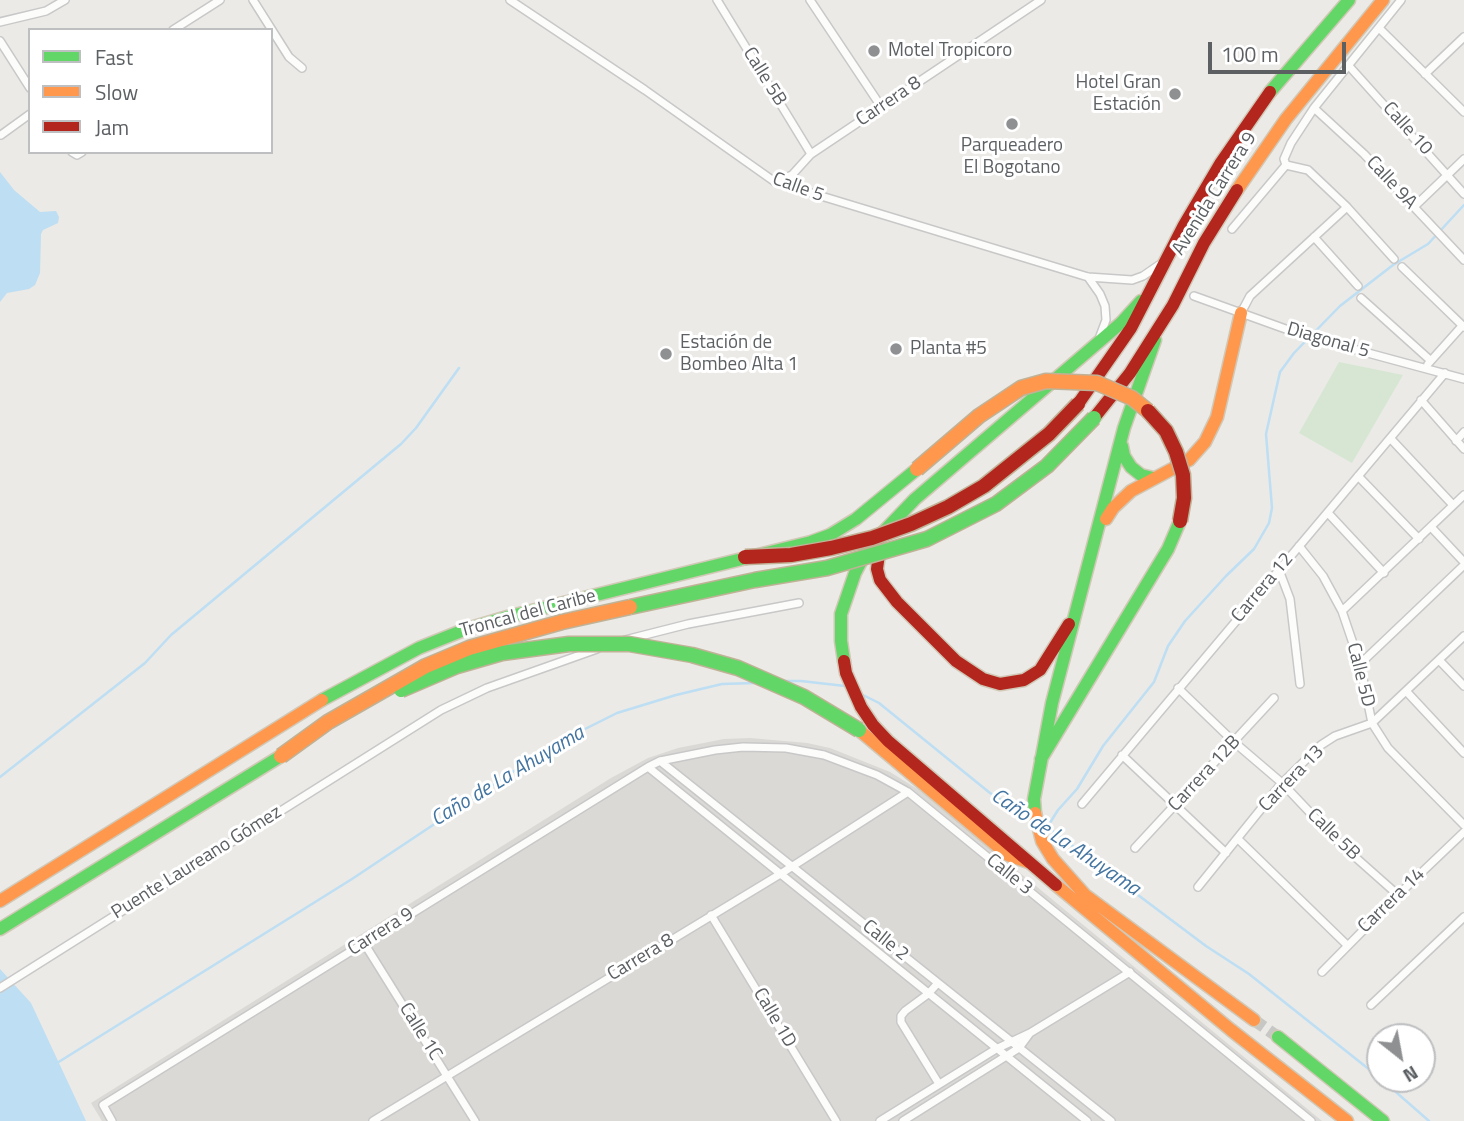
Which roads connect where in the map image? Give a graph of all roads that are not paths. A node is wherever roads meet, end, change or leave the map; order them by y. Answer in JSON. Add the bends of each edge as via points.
{"nodes":[{"id":1,"x":65,"y":0,"type":"edge"},
{"id":2,"x":220,"y":0,"type":"edge"},
{"id":3,"x":253,"y":0,"type":"edge"},
{"id":4,"x":510,"y":0,"type":"edge"},
{"id":5,"x":717,"y":0,"type":"edge"},
{"id":6,"x":810,"y":0,"type":"edge"},
{"id":7,"x":1041,"y":0,"type":"edge"},
{"id":8,"x":1349,"y":0,"type":"edge"},
{"id":9,"x":1383,"y":0,"type":"edge"},
{"id":10,"x":1401,"y":0,"type":"edge"},
{"id":11,"x":55,"y":3,"type":"edge"},
{"id":12,"x":0,"y":22,"type":"edge"},
{"id":13,"x":176,"y":28,"type":"edge"},
{"id":14,"x":271,"y":28,"type":"edge"},
{"id":15,"x":1380,"y":29,"type":"junction"},
{"id":16,"x":273,"y":32,"type":"edge"},
{"id":17,"x":1464,"y":37,"type":"edge"},
{"id":18,"x":0,"y":41,"type":"edge"},
{"id":19,"x":1349,"y":66,"type":"junction"},
{"id":20,"x":302,"y":68,"type":"dead end"},
{"id":21,"x":1425,"y":74,"type":"junction"},
{"id":22,"x":28,"y":85,"type":"edge"},
{"id":23,"x":882,"y":108,"type":"junction"},
{"id":24,"x":1314,"y":108,"type":"junction"},
{"id":25,"x":1463,"y":109,"type":"edge"},
{"id":26,"x":28,"y":115,"type":"edge"},
{"id":27,"x":1,"y":135,"type":"edge"},
{"id":28,"x":811,"y":154,"type":"junction"},
{"id":29,"x":1464,"y":159,"type":"edge"},
{"id":30,"x":1285,"y":162,"type":"junction"},
{"id":31,"x":1447,"y":174,"type":"junction"},
{"id":32,"x":775,"y":182,"type":"junction"},
{"id":33,"x":1464,"y":194,"type":"edge"},
{"id":34,"x":1347,"y":207,"type":"junction"},
{"id":35,"x":1414,"y":208,"type":"junction"},
{"id":36,"x":1232,"y":229,"type":"dead end"},
{"id":37,"x":1314,"y":237,"type":"junction"},
{"id":38,"x":1394,"y":259,"type":"dead end"},
{"id":39,"x":1165,"y":260,"type":"junction"},
{"id":40,"x":1464,"y":260,"type":"edge"},
{"id":41,"x":1402,"y":267,"type":"dead end"},
{"id":42,"x":1088,"y":277,"type":"junction"},
{"id":43,"x":1358,"y":286,"type":"dead end"},
{"id":44,"x":1151,"y":291,"type":"junction"},
{"id":45,"x":1194,"y":296,"type":"dead end"},
{"id":46,"x":1361,"y":298,"type":"dead end"},
{"id":47,"x":1173,"y":305,"type":"junction"},
{"id":48,"x":1241,"y":313,"type":"junction"},
{"id":49,"x":1463,"y":327,"type":"edge"},
{"id":50,"x":1090,"y":350,"type":"junction"},
{"id":51,"x":1428,"y":364,"type":"junction"},
{"id":52,"x":1445,"y":373,"type":"junction"},
{"id":53,"x":1464,"y":379,"type":"edge"},
{"id":54,"x":1421,"y":400,"type":"junction"},
{"id":55,"x":1078,"y":404,"type":"joint"},
{"id":56,"x":1094,"y":418,"type":"joint"},
{"id":57,"x":1464,"y":432,"type":"edge"},
{"id":58,"x":1391,"y":439,"type":"junction"},
{"id":59,"x":1456,"y":441,"type":"junction"},
{"id":60,"x":1121,"y":444,"type":"junction"},
{"id":61,"x":1464,"y":449,"type":"edge"},
{"id":62,"x":1358,"y":476,"type":"junction"},
{"id":63,"x":1153,"y":478,"type":"junction"},
{"id":64,"x":1464,"y":495,"type":"edge"},
{"id":65,"x":1453,"y":505,"type":"junction"},
{"id":66,"x":1328,"y":513,"type":"junction"},
{"id":67,"x":1430,"y":527,"type":"junction"},
{"id":68,"x":1099,"y":529,"type":"junction"},
{"id":69,"x":883,"y":533,"type":"junction"},
{"id":70,"x":1419,"y":539,"type":"junction"},
{"id":71,"x":1299,"y":546,"type":"junction"},
{"id":72,"x":746,"y":558,"type":"junction"},
{"id":73,"x":1464,"y":564,"type":"edge"},
{"id":74,"x":1279,"y":570,"type":"junction"},
{"id":75,"x":1384,"y":573,"type":"junction"},
{"id":76,"x":795,"y":603,"type":"dead end"},
{"id":77,"x":1077,"y":608,"type":"junction"},
{"id":78,"x":1342,"y":611,"type":"junction"},
{"id":79,"x":1464,"y":636,"type":"edge"},
{"id":80,"x":1439,"y":660,"type":"junction"},
{"id":81,"x":1360,"y":664,"type":"junction"},
{"id":82,"x":1300,"y":684,"type":"dead end"},
{"id":83,"x":1464,"y":686,"type":"edge"},
{"id":84,"x":1178,"y":688,"type":"junction"},
{"id":85,"x":1406,"y":691,"type":"junction"},
{"id":86,"x":1274,"y":698,"type":"dead end"},
{"id":87,"x":1372,"y":723,"type":"junction"},
{"id":88,"x":1234,"y":742,"type":"junction"},
{"id":89,"x":1464,"y":753,"type":"edge"},
{"id":90,"x":1122,"y":755,"type":"junction"},
{"id":91,"x":281,"y":756,"type":"junction"},
{"id":92,"x":1041,"y":759,"type":"junction"},
{"id":93,"x":660,"y":761,"type":"junction"},
{"id":94,"x":648,"y":766,"type":"junction"},
{"id":95,"x":1282,"y":783,"type":"junction"},
{"id":96,"x":908,"y":792,"type":"junction"},
{"id":97,"x":1082,"y":804,"type":"dead end"},
{"id":98,"x":1175,"y":806,"type":"junction"},
{"id":99,"x":1464,"y":825,"type":"edge"},
{"id":100,"x":1464,"y":832,"type":"edge"},
{"id":101,"x":1238,"y":839,"type":"junction"},
{"id":102,"x":1135,"y":848,"type":"dead end"},
{"id":103,"x":1226,"y":853,"type":"junction"},
{"id":104,"x":1028,"y":862,"type":"junction"},
{"id":105,"x":792,"y":866,"type":"junction"},
{"id":106,"x":782,"y":873,"type":"junction"},
{"id":107,"x":1198,"y":887,"type":"dead end"},
{"id":108,"x":1398,"y":895,"type":"junction"},
{"id":109,"x":0,"y":901,"type":"edge"},
{"id":110,"x":712,"y":915,"type":"junction"},
{"id":111,"x":1464,"y":917,"type":"edge"},
{"id":112,"x":0,"y":929,"type":"edge"},
{"id":113,"x":364,"y":943,"type":"junction"},
{"id":114,"x":1347,"y":945,"type":"junction"},
{"id":115,"x":1129,"y":972,"type":"junction"},
{"id":116,"x":1322,"y":972,"type":"dead end"},
{"id":117,"x":937,"y":984,"type":"junction"},
{"id":118,"x":0,"y":988,"type":"edge"},
{"id":119,"x":928,"y":994,"type":"junction"},
{"id":120,"x":1371,"y":1005,"type":"dead end"},
{"id":121,"x":1254,"y":1020,"type":"tunnel mouth"},
{"id":122,"x":1030,"y":1033,"type":"junction"},
{"id":123,"x":1278,"y":1037,"type":"tunnel mouth"},
{"id":124,"x":1010,"y":1041,"type":"junction"},
{"id":125,"x":1019,"y":1048,"type":"junction"},
{"id":126,"x":996,"y":1049,"type":"junction"},
{"id":127,"x":1006,"y":1057,"type":"junction"},
{"id":128,"x":448,"y":1076,"type":"junction"},
{"id":129,"x":939,"y":1084,"type":"junction"},
{"id":130,"x":112,"y":1121,"type":"edge"},
{"id":131,"x":373,"y":1121,"type":"edge"},
{"id":132,"x":475,"y":1121,"type":"edge"},
{"id":133,"x":836,"y":1121,"type":"edge"},
{"id":134,"x":880,"y":1121,"type":"edge"},
{"id":135,"x":903,"y":1121,"type":"edge"},
{"id":136,"x":1087,"y":1121,"type":"edge"},
{"id":137,"x":1111,"y":1121,"type":"edge"},
{"id":138,"x":1311,"y":1121,"type":"edge"},
{"id":139,"x":1347,"y":1121,"type":"edge"},
{"id":140,"x":1383,"y":1121,"type":"edge"}],
"edges":[{"from":1,"to":11,"type":"street"},
{"from":2,"to":13,"type":"street"},
{"from":3,"to":14,"type":"street"},
{"from":4,"to":32,"type":"street","name":"Calle 5"},
{"from":5,"to":28,"type":"street","name":"Calle 5B"},
{"from":6,"to":23,"type":"street"},
{"from":7,"to":23,"type":"street","name":"Carrera 8"},
{"from":8,"to":39,"type":"main road","name":"Avenida Carrera 9","via":[[1250,120]]},
{"from":9,"to":47,"type":"main road","name":"Avenida Carrera 9","via":[[1250,170],[1204,243]]},
{"from":10,"to":15,"type":"street"},
{"from":11,"to":12,"type":"street","via":[[30,16]]},
{"from":15,"to":19,"type":"street"},
{"from":15,"to":21,"type":"street"},
{"from":16,"to":20,"type":"street"},
{"from":17,"to":21,"type":"street"},
{"from":18,"to":22,"type":"street"},
{"from":19,"to":24,"type":"street"},
{"from":19,"to":31,"type":"street","name":"Calle 10"},
{"from":21,"to":25,"type":"street"},
{"from":23,"to":28,"type":"street","name":"Carrera 8"},
{"from":24,"to":30,"type":"street","via":[[1291,143]]},
{"from":24,"to":35,"type":"street","name":"Calle 9A"},
{"from":26,"to":27,"type":"street"},
{"from":28,"to":32,"type":"street","name":"Carrera 8","via":[[792,175]]},
{"from":29,"to":31,"type":"street"},
{"from":30,"to":34,"type":"street","via":[[1296,169],[1305,168]]},
{"from":30,"to":36,"type":"street"},
{"from":31,"to":33,"type":"street","name":"Calle 10"},
{"from":31,"to":35,"type":"street"},
{"from":32,"to":42,"type":"street","name":"Calle 5"},
{"from":34,"to":37,"type":"street"},
{"from":34,"to":38,"type":"street"},
{"from":35,"to":40,"type":"street","name":"Calle 9A"},
{"from":37,"to":43,"type":"street"},
{"from":37,"to":48,"type":"street","via":[[1250,296]]},
{"from":39,"to":42,"type":"street","name":"Calle 5","via":[[1132,279]]},
{"from":39,"to":44,"type":"main road","name":"Avenida Carrera 9"},
{"from":41,"to":49,"type":"street"},
{"from":42,"to":50,"type":"street","via":[[1100,294],[1106,320],[1104,332]]},
{"from":44,"to":50,"type":"main road"},
{"from":44,"to":55,"type":"main road","name":"Avenida Carrera 9"},
{"from":45,"to":48,"type":"street","name":"Diagonal 5"},
{"from":46,"to":51,"type":"street"},
{"from":47,"to":56,"type":"main road","name":"Avenida Carrera 9","via":[[1130,373]]},
{"from":47,"to":60,"type":"main road","via":[[1154,343]]},
{"from":48,"to":51,"type":"street","name":"Diagonal 5","via":[[1314,339]]},
{"from":48,"to":63,"type":"main road","via":[[1217,417],[1205,442],[1189,460]]},
{"from":49,"to":51,"type":"street"},
{"from":50,"to":69,"type":"main road","via":[[915,499]]},
{"from":51,"to":52,"type":"street","name":"Diagonal 5"},
{"from":52,"to":53,"type":"street","name":"Diagonal 5"},
{"from":52,"to":54,"type":"street","name":"Carrera 12"},
{"from":54,"to":58,"type":"street","name":"Carrera 12"},
{"from":54,"to":59,"type":"street"},
{"from":55,"to":72,"type":"main road","name":"Troncal del Caribe","bridge":true,"via":[[1018,461],[960,500],[911,524],[831,548]]},
{"from":56,"to":91,"type":"main road","name":"Troncal del Caribe","bridge":true,"via":[[1022,485],[928,539],[827,568],[562,622],[469,648],[384,689]]},
{"from":57,"to":59,"type":"street"},
{"from":58,"to":62,"type":"street","name":"Carrera 12"},
{"from":58,"to":65,"type":"street"},
{"from":59,"to":61,"type":"street"},
{"from":60,"to":63,"type":"main road","via":[[1131,467]]},
{"from":60,"to":68,"type":"main road"},
{"from":62,"to":66,"type":"street","name":"Carrera 12"},
{"from":62,"to":70,"type":"street"},
{"from":63,"to":68,"type":"main road","via":[[1113,508]]},
{"from":64,"to":65,"type":"street"},
{"from":65,"to":67,"type":"street"},
{"from":66,"to":71,"type":"street","name":"Carrera 12"},
{"from":66,"to":75,"type":"street"},
{"from":67,"to":70,"type":"street"},
{"from":67,"to":73,"type":"street"},
{"from":68,"to":77,"type":"main road"},
{"from":69,"to":77,"type":"main road","via":[[877,569],[880,580],[956,661],[983,679],[1000,684],[1024,680],[1040,670]]},
{"from":69,"to":104,"type":"main road","via":[[868,548],[855,573],[841,614],[846,673],[861,707],[888,741]]},
{"from":70,"to":75,"type":"street"},
{"from":71,"to":74,"type":"street","name":"Carrera 12"},
{"from":71,"to":78,"type":"street","name":"Calle 5D"},
{"from":72,"to":92,"type":"main road","bridge":true,"via":[[811,542],[856,519],[1021,388],[1046,381],[1085,381],[1132,398],[1166,431],[1180,463],[1184,498],[1180,521],[1168,550]]},
{"from":72,"to":109,"type":"main road","name":"Troncal del Caribe","via":[[510,616],[419,648],[315,704]]},
{"from":73,"to":81,"type":"street"},
{"from":74,"to":82,"type":"street","via":[[1290,598]]},
{"from":74,"to":84,"type":"street","name":"Carrera 12"},
{"from":75,"to":78,"type":"street"},
{"from":76,"to":118,"type":"street","name":"Puente Laureano Gómez","via":[[637,637],[487,688],[441,710]]},
{"from":77,"to":92,"type":"main road"},
{"from":78,"to":81,"type":"street","name":"Calle 5D"},
{"from":79,"to":80,"type":"street","name":"Carrera 13"},
{"from":80,"to":83,"type":"street"},
{"from":80,"to":85,"type":"street","name":"Carrera 13"},
{"from":81,"to":87,"type":"street","name":"Calle 5D"},
{"from":84,"to":88,"type":"street","name":"Calle 5B"},
{"from":84,"to":90,"type":"street","name":"Carrera 12"},
{"from":85,"to":87,"type":"street","name":"Carrera 13"},
{"from":85,"to":89,"type":"street"},
{"from":86,"to":88,"type":"street","name":"Carrera 12B"},
{"from":87,"to":95,"type":"street","name":"Carrera 13","via":[[1321,745]]},
{"from":87,"to":99,"type":"street","name":"Calle 5D","via":[[1388,748]]},
{"from":88,"to":95,"type":"street","name":"Calle 5B"},
{"from":88,"to":98,"type":"street","name":"Carrera 12B"},
{"from":90,"to":97,"type":"street","name":"Carrera 12"},
{"from":90,"to":98,"type":"street"},
{"from":91,"to":104,"type":"main road","bridge":true,"via":[[388,696],[502,653],[569,643],[649,646],[716,661],[823,708],[859,730],[1008,855]]},
{"from":91,"to":112,"type":"main road","name":"Troncal del Caribe"},
{"from":92,"to":121,"type":"main road","via":[[1035,820],[1042,841],[1063,871],[1086,895]]},
{"from":93,"to":94,"type":"street","name":"Carrera 9"},
{"from":93,"to":96,"type":"street","name":"Calle 3","via":[[743,747],[786,748],[824,755]]},
{"from":93,"to":105,"type":"street","name":"Calle 2"},
{"from":94,"to":106,"type":"street","name":"Calle 2"},
{"from":94,"to":113,"type":"street","name":"Carrera 9"},
{"from":95,"to":101,"type":"street","name":"Carrera 13"},
{"from":95,"to":108,"type":"street","name":"Calle 5B"},
{"from":96,"to":105,"type":"street","name":"Carrera 8"},
{"from":96,"to":115,"type":"street","name":"Calle 3"},
{"from":98,"to":102,"type":"street","name":"Carrera 12B"},
{"from":98,"to":103,"type":"street"},
{"from":100,"to":108,"type":"street","name":"Carrera 14"},
{"from":101,"to":103,"type":"street","name":"Carrera 13"},
{"from":101,"to":114,"type":"street"},
{"from":103,"to":107,"type":"street","name":"Carrera 13"},
{"from":104,"to":139,"type":"main road"},
{"from":105,"to":106,"type":"street","name":"Carrera 8"},
{"from":105,"to":117,"type":"street","name":"Calle 2"},
{"from":106,"to":110,"type":"street","name":"Carrera 8"},
{"from":106,"to":119,"type":"street","name":"Calle 2"},
{"from":108,"to":114,"type":"street","name":"Carrera 14"},
{"from":110,"to":128,"type":"street","name":"Carrera 8"},
{"from":110,"to":133,"type":"street","name":"Calle 1D"},
{"from":111,"to":120,"type":"street"},
{"from":113,"to":128,"type":"street","name":"Calle 1C"},
{"from":113,"to":130,"type":"street","name":"Carrera 9","via":[[103,1105]]},
{"from":114,"to":116,"type":"street","name":"Carrera 14"},
{"from":115,"to":122,"type":"street"},
{"from":115,"to":138,"type":"street","name":"Calle 3"},
{"from":117,"to":119,"type":"street"},
{"from":117,"to":124,"type":"street","name":"Calle 2"},
{"from":119,"to":126,"type":"street","name":"Calle 2"},
{"from":119,"to":129,"type":"street","via":[[901,1016],[901,1022]]},
{"from":122,"to":124,"type":"street"},
{"from":122,"to":125,"type":"street"},
{"from":123,"to":140,"type":"main road"},
{"from":124,"to":125,"type":"street","name":"Calle 2"},
{"from":124,"to":126,"type":"street"},
{"from":125,"to":127,"type":"street"},
{"from":125,"to":137,"type":"street","name":"Calle 2"},
{"from":126,"to":127,"type":"street","name":"Calle 2"},
{"from":126,"to":129,"type":"street"},
{"from":127,"to":135,"type":"street"},
{"from":127,"to":136,"type":"street","name":"Calle 2"},
{"from":128,"to":131,"type":"street","name":"Carrera 8"},
{"from":128,"to":132,"type":"street","name":"Calle 1C"},
{"from":129,"to":134,"type":"street"}]}
